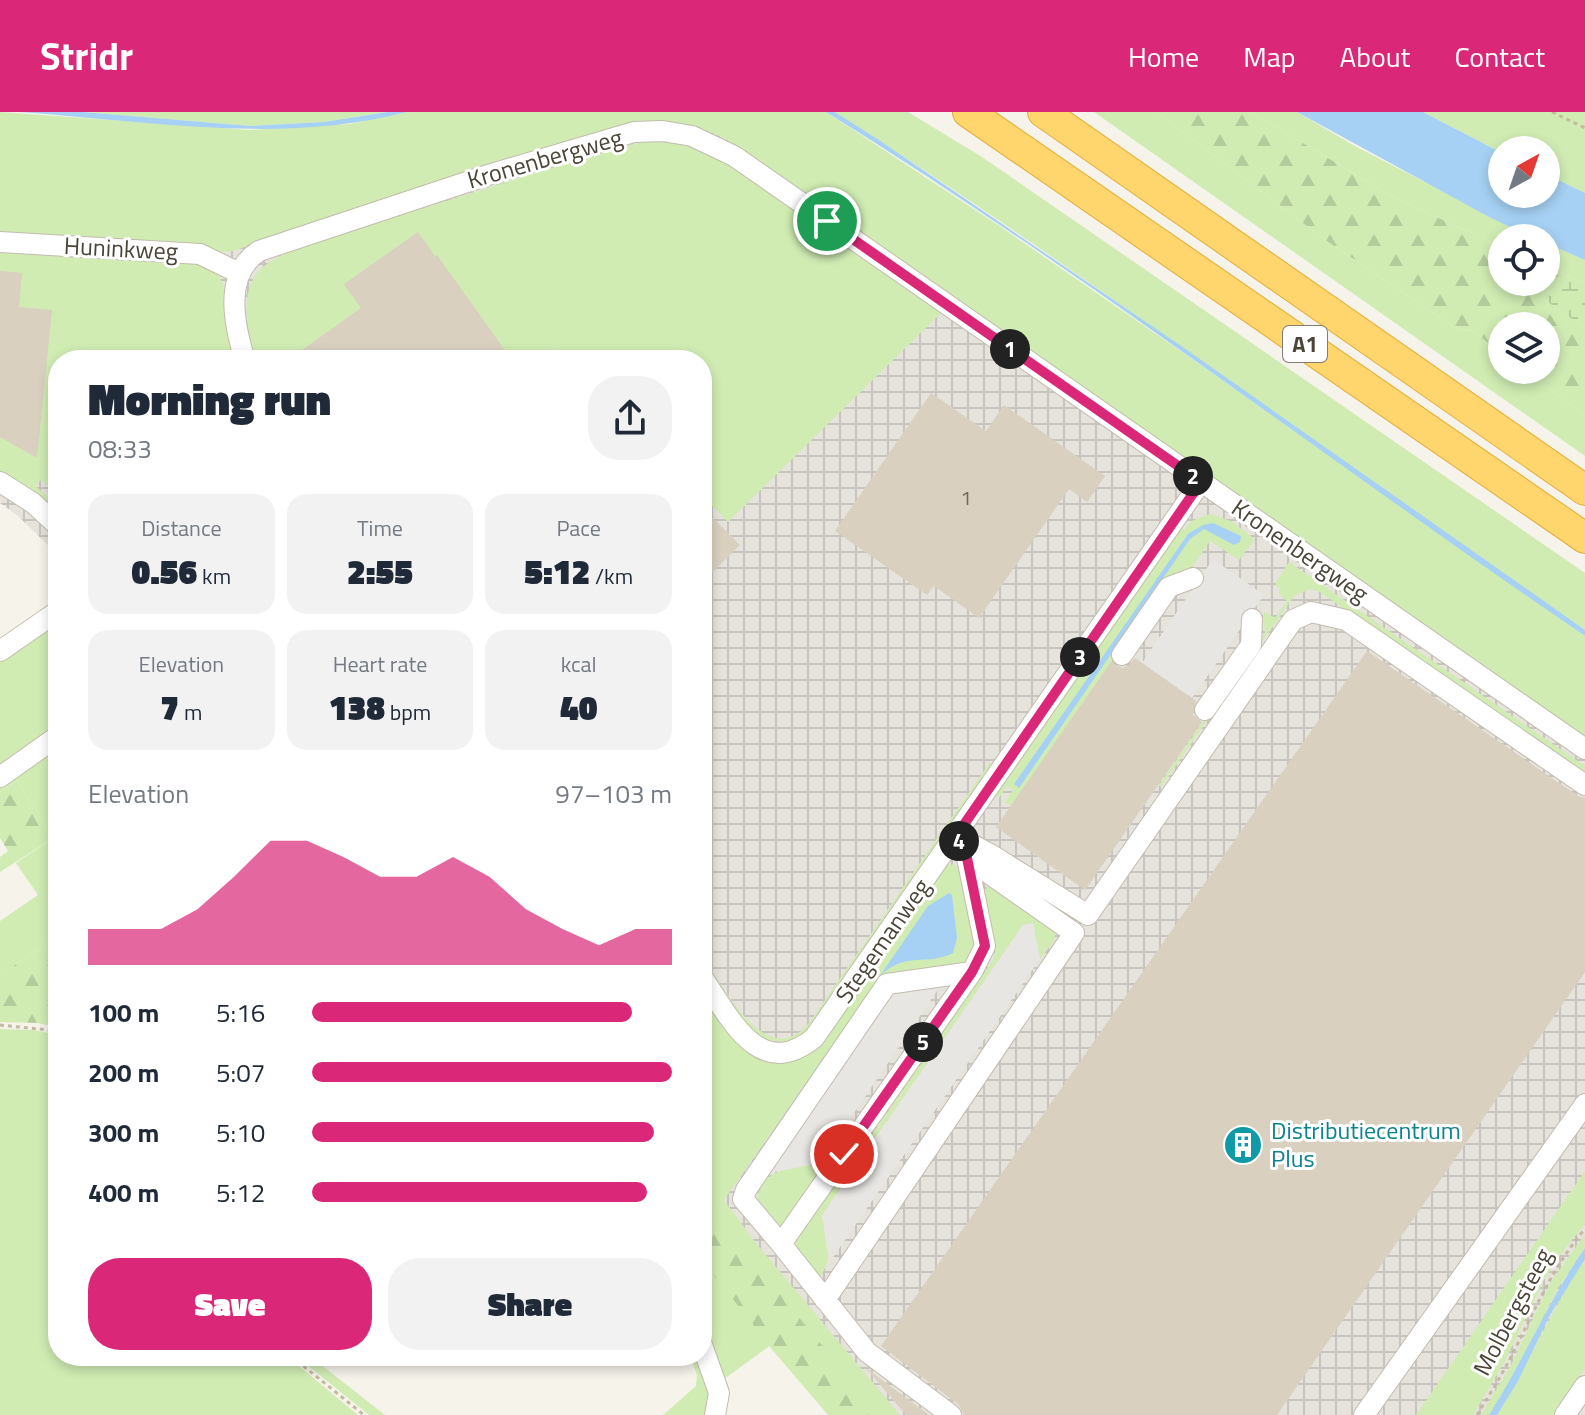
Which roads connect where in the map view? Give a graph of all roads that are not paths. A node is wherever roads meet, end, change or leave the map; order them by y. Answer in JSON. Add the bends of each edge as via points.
{"nodes":[{"id":1,"x":950,"y":112,"type":"edge"},
{"id":2,"x":968,"y":112,"type":"edge"},
{"id":3,"x":1043,"y":112,"type":"edge"},
{"id":4,"x":1025,"y":150,"type":"junction"},
{"id":5,"x":0,"y":242,"type":"edge"},
{"id":6,"x":239,"y":273,"type":"junction"},
{"id":7,"x":243,"y":350,"type":"edge"},
{"id":8,"x":0,"y":482,"type":"edge"},
{"id":9,"x":1201,"y":482,"type":"junction"},
{"id":10,"x":1585,"y":490,"type":"edge"},
{"id":11,"x":48,"y":517,"type":"edge"},
{"id":12,"x":1585,"y":538,"type":"edge"},
{"id":13,"x":1193,"y":578,"type":"dead end"},
{"id":14,"x":48,"y":618,"type":"edge"},
{"id":15,"x":1252,"y":619,"type":"dead end"},
{"id":16,"x":0,"y":651,"type":"edge"},
{"id":17,"x":1122,"y":655,"type":"dead end"},
{"id":18,"x":1205,"y":710,"type":"dead end"},
{"id":19,"x":48,"y":743,"type":"edge"},
{"id":20,"x":1585,"y":749,"type":"edge"},
{"id":21,"x":0,"y":777,"type":"edge"},
{"id":22,"x":1585,"y":785,"type":"edge"},
{"id":23,"x":956,"y":836,"type":"junction"},
{"id":24,"x":967,"y":858,"type":"junction"},
{"id":25,"x":1088,"y":915,"type":"junction"},
{"id":26,"x":1074,"y":933,"type":"junction"},
{"id":27,"x":972,"y":972,"type":"junction"},
{"id":28,"x":712,"y":991,"type":"edge"},
{"id":29,"x":1585,"y":1104,"type":"edge"},
{"id":30,"x":781,"y":1244,"type":"junction"},
{"id":31,"x":825,"y":1300,"type":"junction"},
{"id":32,"x":709,"y":1366,"type":"edge"},
{"id":33,"x":1585,"y":1386,"type":"edge"},
{"id":34,"x":715,"y":1415,"type":"edge"},
{"id":35,"x":951,"y":1415,"type":"edge"},
{"id":36,"x":1364,"y":1415,"type":"edge"},
{"id":37,"x":1565,"y":1415,"type":"edge"}],
"edges":[{"from":1,"to":4,"type":"highway","number":"A1"},
{"from":2,"to":4,"type":"highway","number":"A1"},
{"from":3,"to":10,"type":"highway","number":"A1"},
{"from":4,"to":12,"type":"highway","number":"A1"},
{"from":5,"to":6,"type":"street","name":"Huninkweg","via":[[200,254]]},
{"from":6,"to":7,"type":"street","via":[[235,296]]},
{"from":6,"to":9,"type":"street","name":"Kronenbergweg","via":[[259,251],[488,175],[634,132],[678,132],[734,156]]},
{"from":8,"to":11,"type":"street"},
{"from":9,"to":20,"type":"street","name":"Kronenbergweg"},
{"from":9,"to":23,"type":"street","name":"Stegemanweg"},
{"from":13,"to":17,"type":"street","via":[[1169,587]]},
{"from":14,"to":16,"type":"street"},
{"from":15,"to":18,"type":"street","via":[[1251,645]]},
{"from":19,"to":21,"type":"street"},
{"from":22,"to":25,"type":"street","via":[[1346,620],[1311,612],[1293,620]]},
{"from":23,"to":24,"type":"street"},
{"from":23,"to":25,"type":"street"},
{"from":23,"to":28,"type":"street","name":"Stegemanweg","via":[[821,1031],[806,1045],[778,1052],[749,1042]]},
{"from":24,"to":26,"type":"street"},
{"from":24,"to":27,"type":"street","via":[[985,946]]},
{"from":25,"to":26,"type":"street"},
{"from":26,"to":31,"type":"street"},
{"from":27,"to":30,"type":"street"},
{"from":27,"to":30,"type":"street","via":[[887,984],[746,1190],[743,1199]]},
{"from":29,"to":36,"type":"street"},
{"from":30,"to":31,"type":"street"},
{"from":31,"to":35,"type":"street","via":[[867,1352]]},
{"from":32,"to":34,"type":"street","via":[[719,1393]]},
{"from":33,"to":37,"type":"street"}]}
